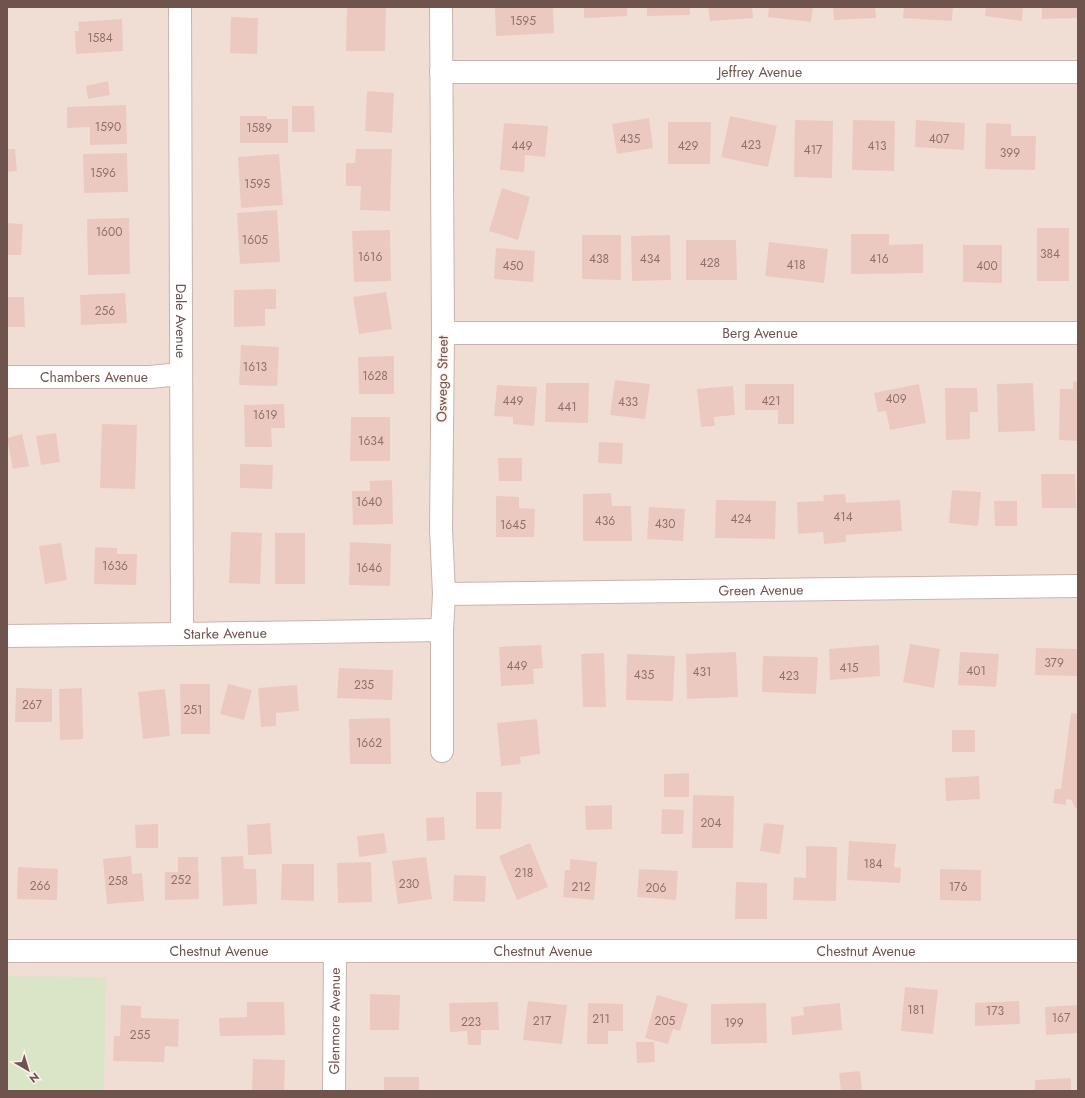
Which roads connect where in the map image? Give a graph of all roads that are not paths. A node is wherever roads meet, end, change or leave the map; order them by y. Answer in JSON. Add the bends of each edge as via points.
{"nodes":[{"id":1,"x":180,"y":7,"type":"edge"},
{"id":2,"x":442,"y":7,"type":"edge"},
{"id":3,"x":442,"y":72,"type":"junction"},
{"id":4,"x":1078,"y":72,"type":"edge"},
{"id":5,"x":442,"y":333,"type":"junction"},
{"id":6,"x":1078,"y":333,"type":"edge"},
{"id":7,"x":181,"y":374,"type":"junction"},
{"id":8,"x":7,"y":377,"type":"edge"},
{"id":9,"x":1078,"y":586,"type":"edge"},
{"id":10,"x":444,"y":594,"type":"junction"},
{"id":11,"x":442,"y":630,"type":"junction"},
{"id":12,"x":182,"y":634,"type":"junction"},
{"id":13,"x":7,"y":636,"type":"edge"},
{"id":14,"x":442,"y":751,"type":"dead end"},
{"id":15,"x":1078,"y":951,"type":"edge"},
{"id":16,"x":7,"y":952,"type":"edge"},
{"id":17,"x":335,"y":952,"type":"junction"},
{"id":18,"x":334,"y":1091,"type":"edge"}],
"edges":[{"from":1,"to":7,"type":"street","name":"Dale Avenue"},
{"from":2,"to":3,"type":"street","name":"Oswego Street"},
{"from":3,"to":4,"type":"street","name":"Jeffrey Avenue"},
{"from":3,"to":5,"type":"street","name":"Oswego Street"},
{"from":5,"to":6,"type":"street","name":"Berg Avenue"},
{"from":5,"to":10,"type":"street","name":"Oswego Street","via":[[441,529]]},
{"from":7,"to":8,"type":"street","name":"Chambers Avenue"},
{"from":7,"to":12,"type":"street","name":"Dale Avenue"},
{"from":9,"to":10,"type":"street","name":"Green Avenue"},
{"from":10,"to":11,"type":"street","name":"Oswego Street"},
{"from":11,"to":12,"type":"street","name":"Starke Avenue"},
{"from":11,"to":14,"type":"street","name":"Oswego Street"},
{"from":12,"to":13,"type":"street","name":"Starke Avenue"},
{"from":15,"to":17,"type":"street","name":"Chestnut Avenue"},
{"from":16,"to":17,"type":"street","name":"Chestnut Avenue"},
{"from":17,"to":18,"type":"street","name":"Glenmore Avenue"}]}
